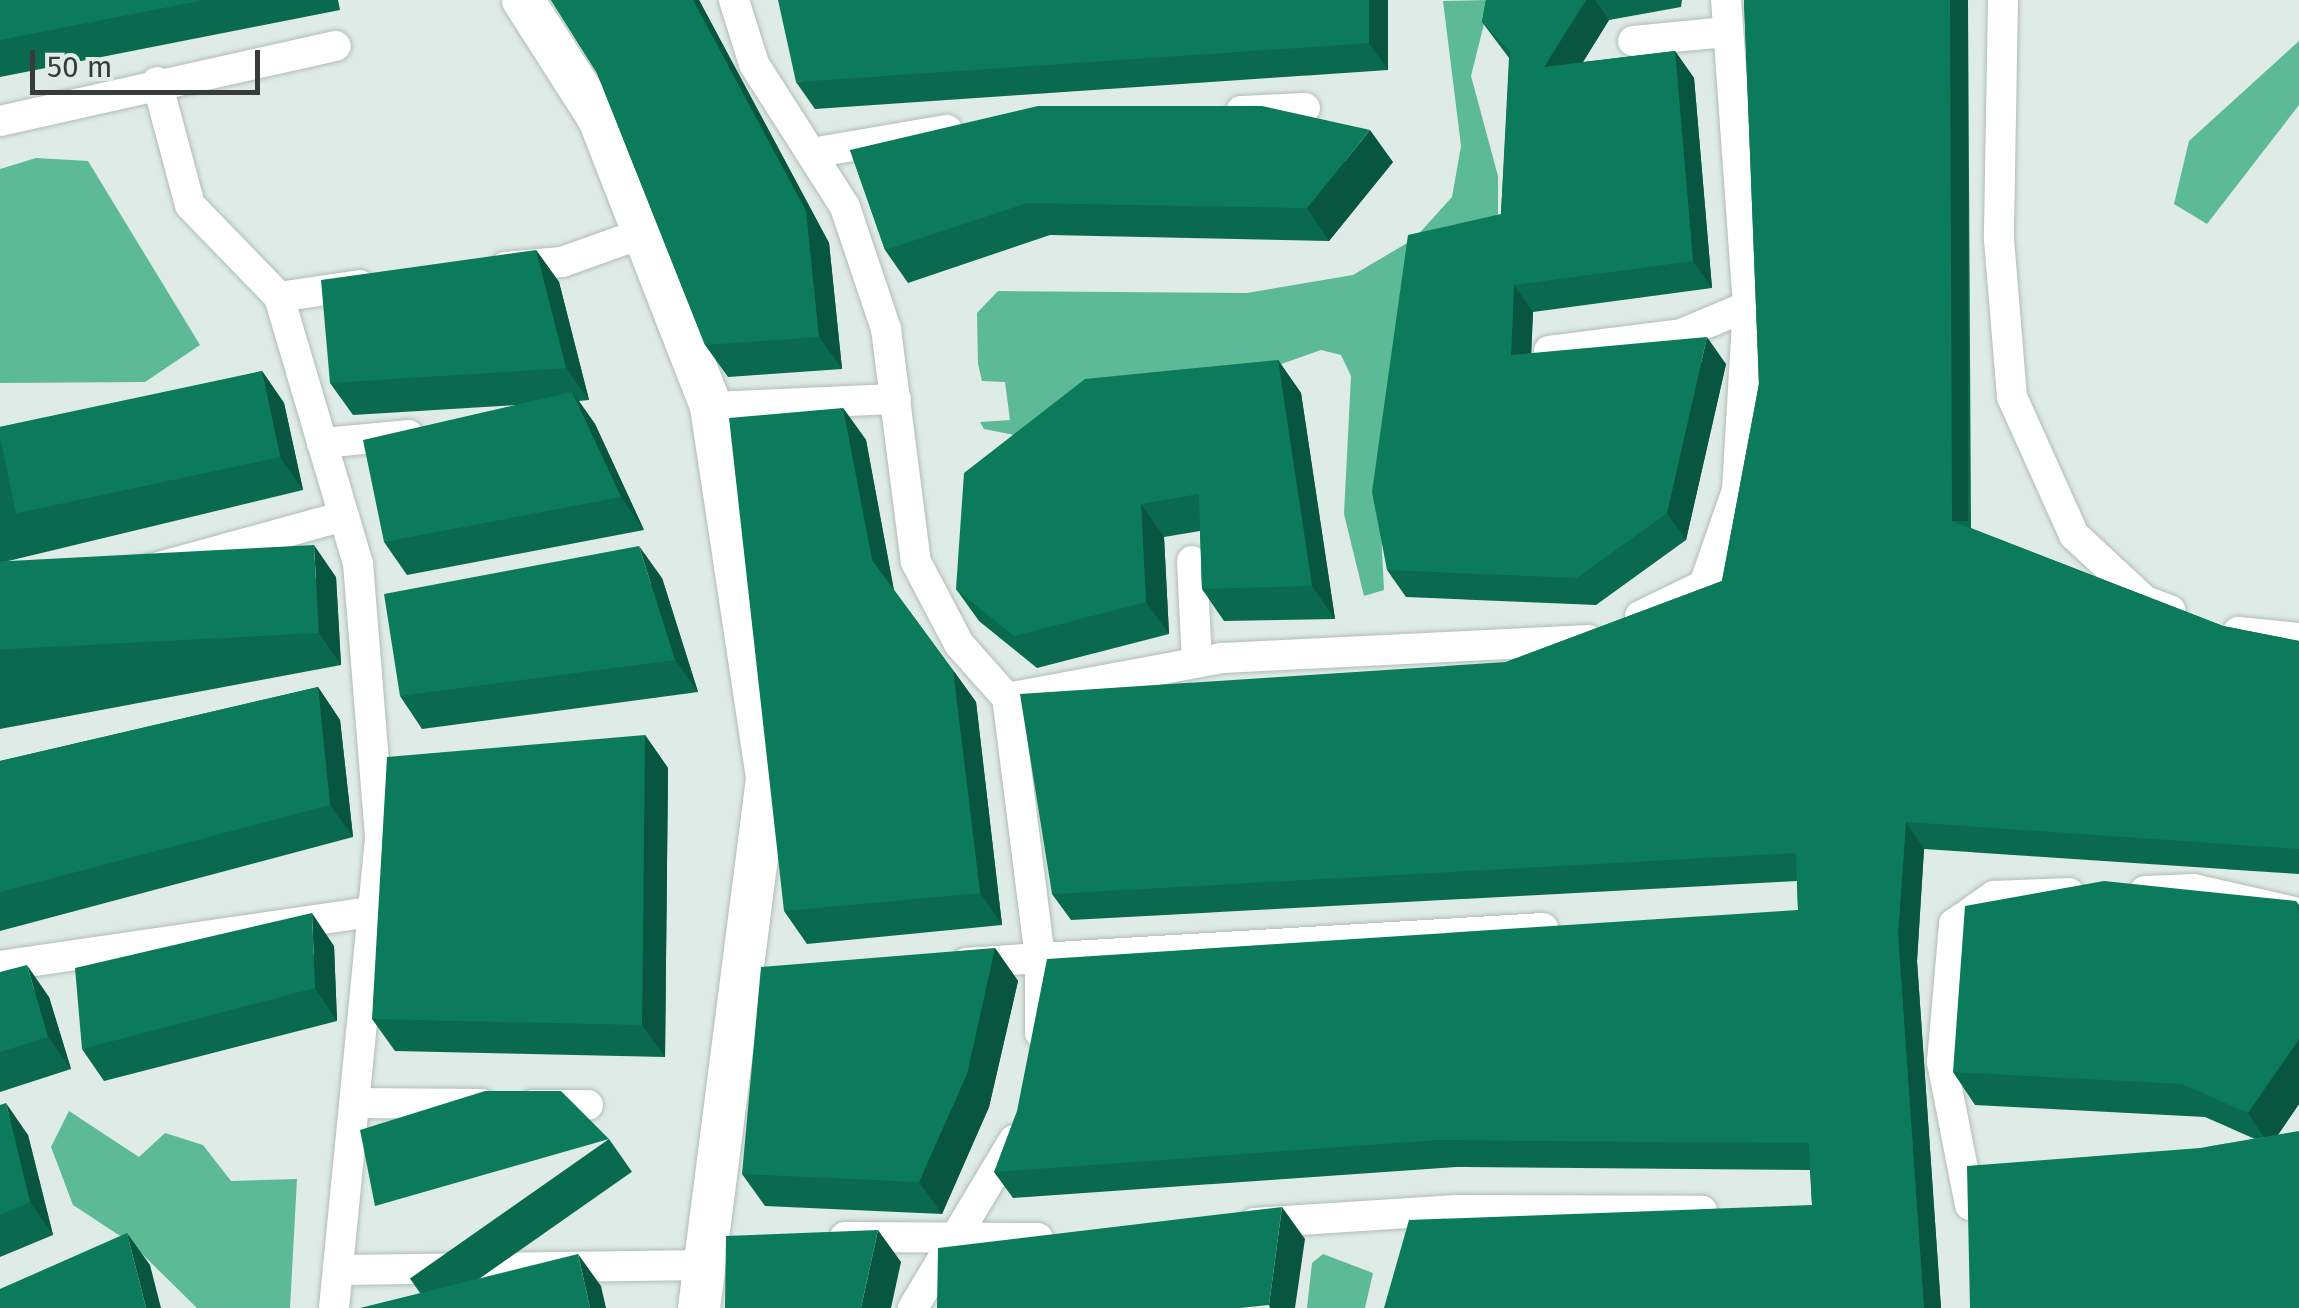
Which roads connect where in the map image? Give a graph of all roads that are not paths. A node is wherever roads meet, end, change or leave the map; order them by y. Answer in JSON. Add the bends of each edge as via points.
{"nodes":[{"id":1,"x":524,"y":0,"type":"edge"},
{"id":2,"x":734,"y":0,"type":"edge"},
{"id":3,"x":1726,"y":0,"type":"edge"},
{"id":4,"x":2003,"y":0,"type":"edge"},
{"id":5,"x":1727,"y":32,"type":"junction"},
{"id":6,"x":1634,"y":41,"type":"dead end"},
{"id":7,"x":336,"y":46,"type":"dead end"},
{"id":8,"x":157,"y":82,"type":"junction"},
{"id":9,"x":1305,"y":108,"type":"dead end"},
{"id":10,"x":1198,"y":112,"type":"edge"},
{"id":11,"x":0,"y":122,"type":"edge"},
{"id":12,"x":982,"y":124,"type":"edge"},
{"id":13,"x":812,"y":153,"type":"junction"},
{"id":14,"x":649,"y":232,"type":"junction"},
{"id":15,"x":468,"y":271,"type":"edge"},
{"id":16,"x":392,"y":281,"type":"edge"},
{"id":17,"x":279,"y":297,"type":"junction"},
{"id":18,"x":1748,"y":306,"type":"junction"},
{"id":19,"x":1549,"y":351,"type":"edge"},
{"id":20,"x":896,"y":400,"type":"junction"},
{"id":21,"x":711,"y":407,"type":"junction"},
{"id":22,"x":437,"y":433,"type":"edge"},
{"id":23,"x":322,"y":443,"type":"junction"},
{"id":24,"x":344,"y":516,"type":"junction"},
{"id":25,"x":1192,"y":561,"type":"dead end"},
{"id":26,"x":0,"y":593,"type":"edge"},
{"id":27,"x":2299,"y":638,"type":"edge"},
{"id":28,"x":1197,"y":662,"type":"junction"},
{"id":29,"x":1007,"y":698,"type":"junction"},
{"id":30,"x":413,"y":766,"type":"edge"},
{"id":31,"x":376,"y":769,"type":"junction"},
{"id":32,"x":375,"y":911,"type":"junction"},
{"id":33,"x":2299,"y":913,"type":"edge"},
{"id":34,"x":1574,"y":927,"type":"edge"},
{"id":35,"x":1040,"y":958,"type":"junction"},
{"id":36,"x":942,"y":965,"type":"edge"},
{"id":37,"x":0,"y":966,"type":"edge"},
{"id":38,"x":1036,"y":1061,"type":"edge"},
{"id":39,"x":355,"y":1103,"type":"junction"},
{"id":40,"x":588,"y":1105,"type":"dead end"},
{"id":41,"x":1022,"y":1115,"type":"edge"},
{"id":42,"x":2006,"y":1169,"type":"edge"},
{"id":43,"x":1968,"y":1170,"type":"junction"},
{"id":44,"x":1744,"y":1211,"type":"edge"},
{"id":45,"x":1224,"y":1225,"type":"edge"},
{"id":46,"x":1971,"y":1229,"type":"edge"},
{"id":47,"x":807,"y":1235,"type":"edge"},
{"id":48,"x":1070,"y":1236,"type":"edge"},
{"id":49,"x":954,"y":1244,"type":"junction"},
{"id":50,"x":706,"y":1265,"type":"junction"},
{"id":51,"x":338,"y":1270,"type":"junction"},
{"id":52,"x":334,"y":1308,"type":"edge"},
{"id":53,"x":699,"y":1308,"type":"edge"},
{"id":54,"x":913,"y":1308,"type":"edge"}],
"edges":[{"from":1,"to":14,"type":"street","via":[[599,120]]},
{"from":2,"to":13,"type":"street","via":[[754,64]]},
{"from":3,"to":5,"type":"street"},
{"from":4,"to":27,"type":"street","via":[[1999,238],[2012,398],[2074,535],[2144,601],[2204,621]]},
{"from":5,"to":6,"type":"street"},
{"from":5,"to":18,"type":"street"},
{"from":7,"to":8,"type":"street"},
{"from":8,"to":11,"type":"street"},
{"from":8,"to":17,"type":"street","via":[[190,205]]},
{"from":9,"to":10,"type":"street"},
{"from":12,"to":13,"type":"street"},
{"from":13,"to":20,"type":"street","via":[[845,207],[886,329]]},
{"from":14,"to":15,"type":"street","via":[[562,262]]},
{"from":14,"to":21,"type":"street"},
{"from":16,"to":17,"type":"street"},
{"from":17,"to":23,"type":"street"},
{"from":18,"to":19,"type":"street","via":[[1681,334]]},
{"from":18,"to":28,"type":"street","via":[[1737,490],[1704,585],[1579,645]]},
{"from":20,"to":21,"type":"street"},
{"from":20,"to":29,"type":"street","via":[[916,562],[959,644]]},
{"from":21,"to":50,"type":"street","via":[[767,779]]},
{"from":22,"to":23,"type":"street"},
{"from":23,"to":24,"type":"street"},
{"from":24,"to":26,"type":"street","via":[[148,570]]},
{"from":24,"to":31,"type":"street","via":[[358,563]]},
{"from":25,"to":28,"type":"street"},
{"from":28,"to":29,"type":"street"},
{"from":29,"to":35,"type":"street"},
{"from":30,"to":31,"type":"street"},
{"from":31,"to":32,"type":"street"},
{"from":32,"to":37,"type":"street"},
{"from":32,"to":39,"type":"street"},
{"from":33,"to":43,"type":"street","via":[[2176,890],[1994,896],[1954,924],[1942,1062]]},
{"from":34,"to":35,"type":"street"},
{"from":35,"to":36,"type":"street"},
{"from":35,"to":38,"type":"street"},
{"from":39,"to":40,"type":"street"},
{"from":39,"to":51,"type":"street"},
{"from":41,"to":49,"type":"street"},
{"from":42,"to":43,"type":"street"},
{"from":43,"to":46,"type":"street"},
{"from":44,"to":45,"type":"street","via":[[1456,1210]]},
{"from":47,"to":49,"type":"street"},
{"from":48,"to":49,"type":"street"},
{"from":49,"to":54,"type":"street"},
{"from":50,"to":51,"type":"street"},
{"from":50,"to":53,"type":"street"},
{"from":51,"to":52,"type":"street"}]}
